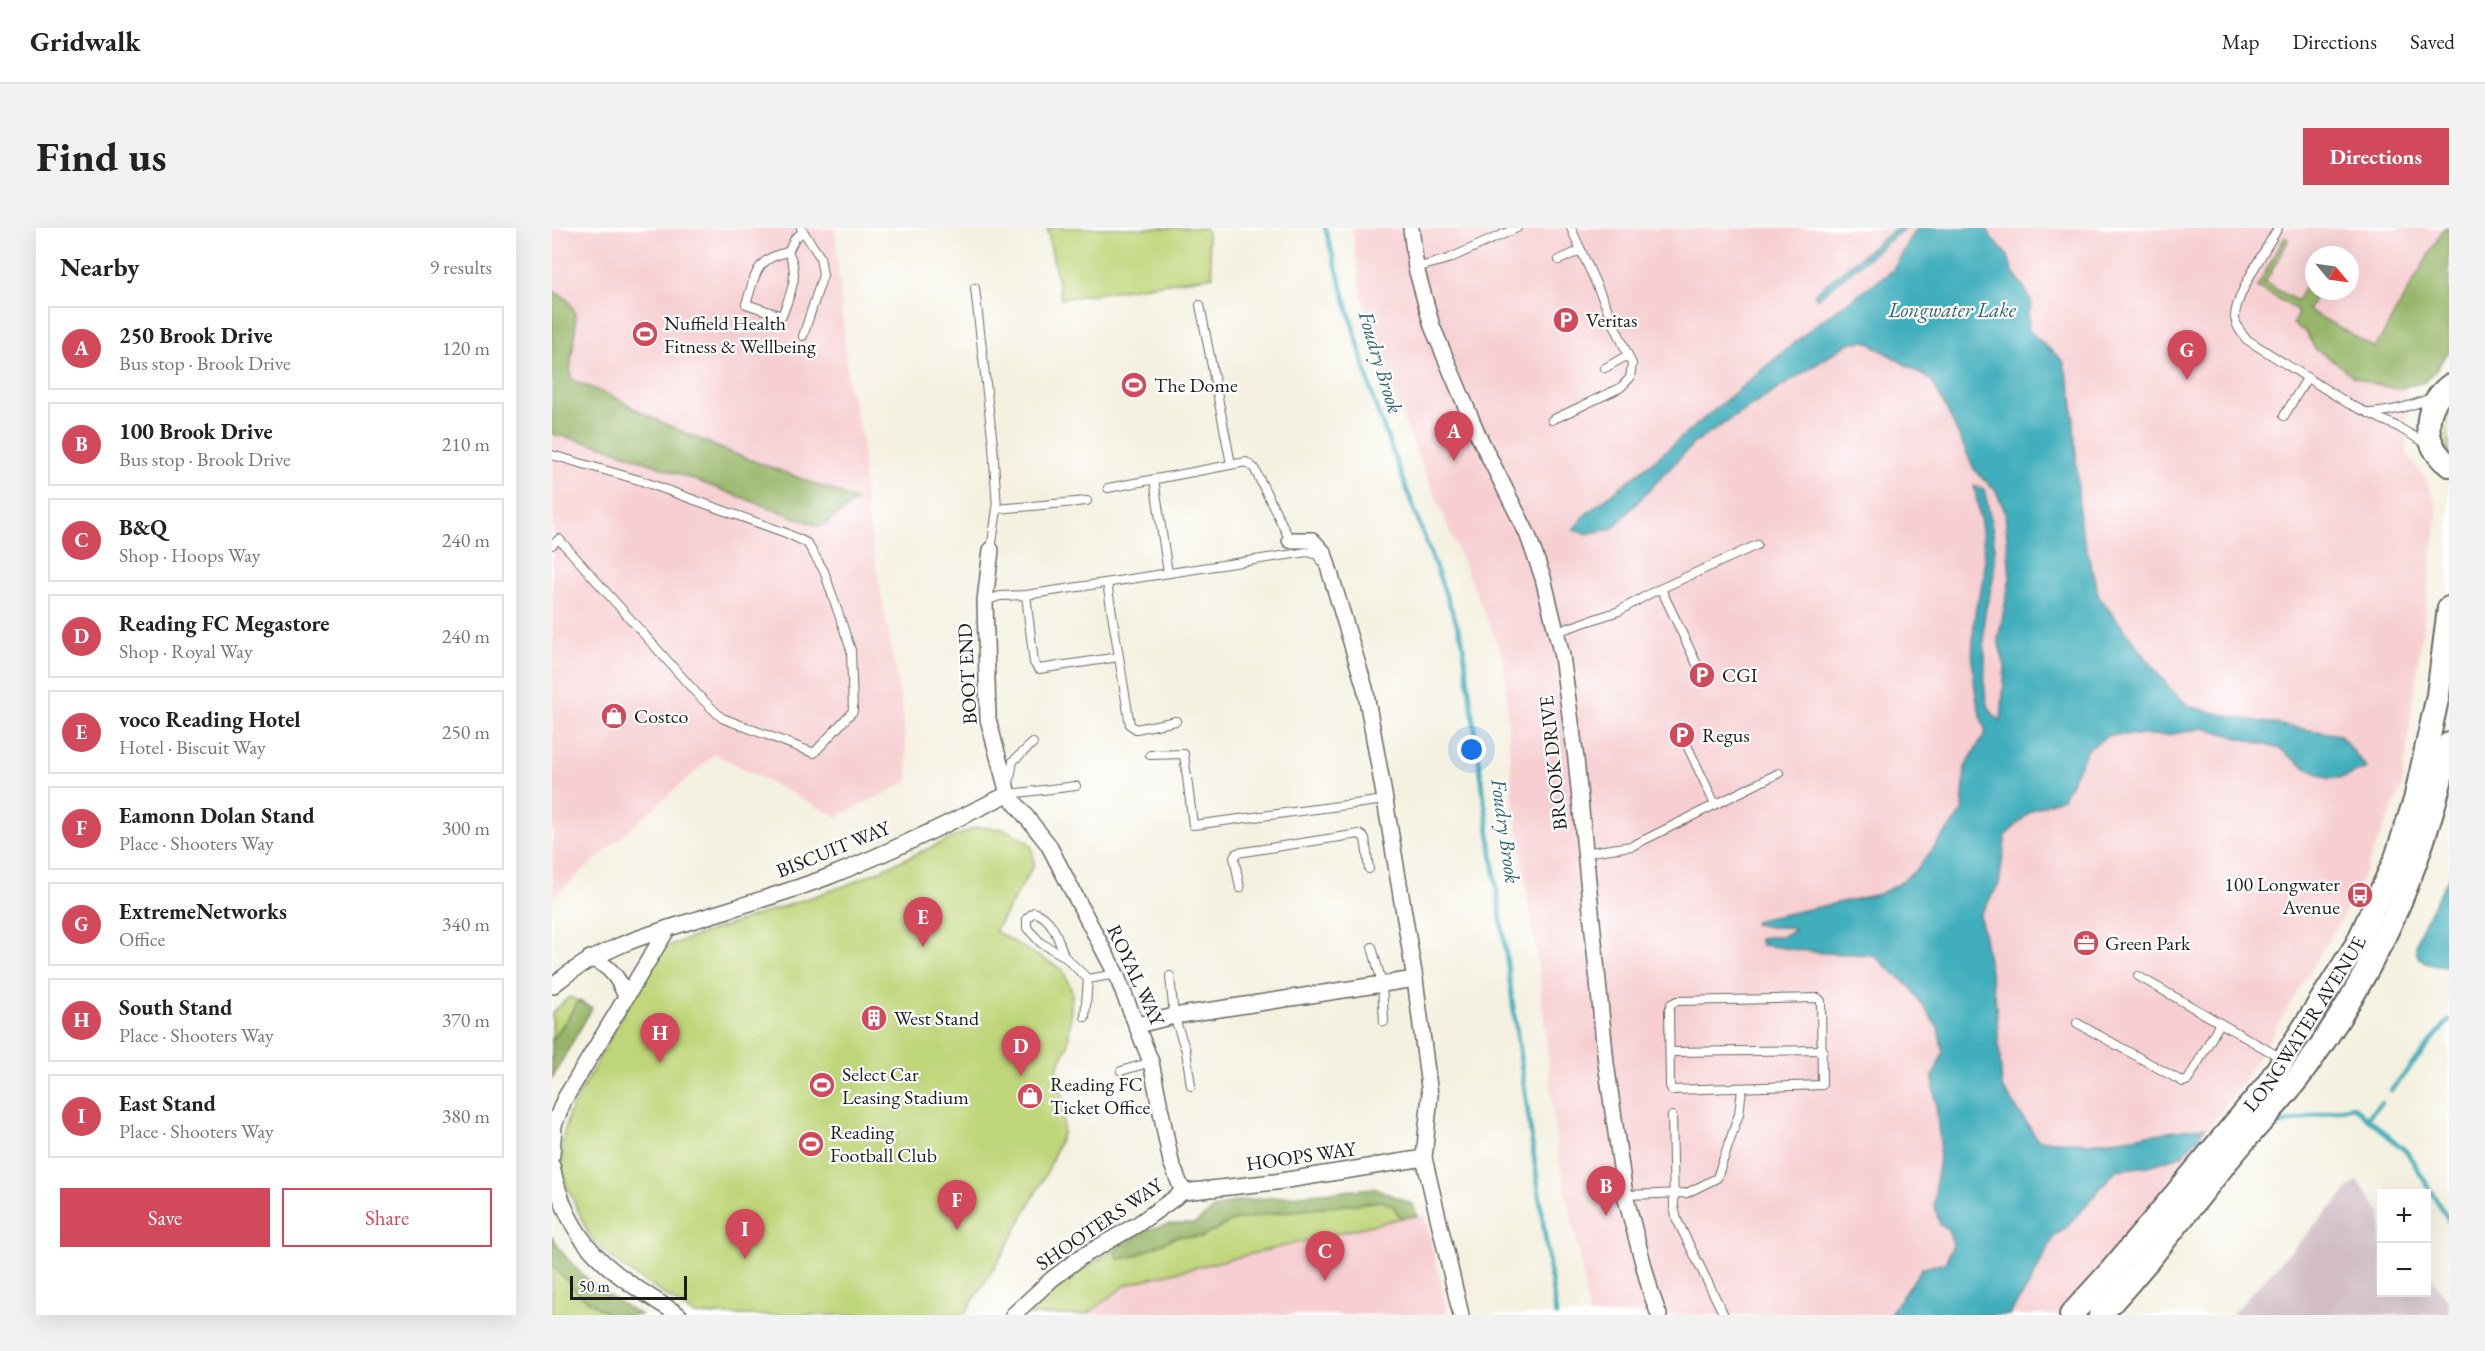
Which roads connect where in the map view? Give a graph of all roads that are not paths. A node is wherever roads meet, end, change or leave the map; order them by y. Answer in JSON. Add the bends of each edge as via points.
{"nodes":[{"id":1,"x":1411,"y":228,"type":"edge"},
{"id":2,"x":1517,"y":228,"type":"edge"},
{"id":3,"x":1571,"y":228,"type":"edge"},
{"id":4,"x":2278,"y":228,"type":"edge"},
{"id":5,"x":801,"y":230,"type":"edge"},
{"id":6,"x":1581,"y":250,"type":"junction"},
{"id":7,"x":788,"y":252,"type":"junction"},
{"id":8,"x":1558,"y":260,"type":"dead end"},
{"id":9,"x":1416,"y":268,"type":"junction"},
{"id":10,"x":975,"y":288,"type":"dead end"},
{"id":11,"x":1200,"y":305,"type":"dead end"},
{"id":12,"x":803,"y":336,"type":"dead end"},
{"id":13,"x":1628,"y":355,"type":"junction"},
{"id":14,"x":1605,"y":368,"type":"dead end"},
{"id":15,"x":2307,"y":378,"type":"junction"},
{"id":16,"x":2444,"y":391,"type":"edge"},
{"id":17,"x":2369,"y":413,"type":"junction"},
{"id":18,"x":2284,"y":416,"type":"dead end"},
{"id":19,"x":1552,"y":420,"type":"dead end"},
{"id":20,"x":552,"y":455,"type":"edge"},
{"id":21,"x":2443,"y":460,"type":"edge"},
{"id":22,"x":1231,"y":464,"type":"junction"},
{"id":23,"x":1154,"y":479,"type":"junction"},
{"id":24,"x":1108,"y":488,"type":"dead end"},
{"id":25,"x":1087,"y":501,"type":"dead end"},
{"id":26,"x":997,"y":509,"type":"junction"},
{"id":27,"x":1290,"y":540,"type":"joint"},
{"id":28,"x":1757,"y":544,"type":"dead end"},
{"id":29,"x":552,"y":545,"type":"edge"},
{"id":30,"x":991,"y":550,"type":"joint"},
{"id":31,"x":1168,"y":573,"type":"junction"},
{"id":32,"x":1332,"y":577,"type":"junction"},
{"id":33,"x":1107,"y":583,"type":"junction"},
{"id":34,"x":1661,"y":590,"type":"junction"},
{"id":35,"x":1026,"y":595,"type":"junction"},
{"id":36,"x":985,"y":601,"type":"junction"},
{"id":37,"x":2449,"y":608,"type":"edge"},
{"id":38,"x":1556,"y":632,"type":"junction"},
{"id":39,"x":1119,"y":657,"type":"junction"},
{"id":40,"x":1702,"y":675,"type":"dead end"},
{"id":41,"x":1176,"y":721,"type":"dead end"},
{"id":42,"x":1682,"y":735,"type":"dead end"},
{"id":43,"x":1032,"y":743,"type":"dead end"},
{"id":44,"x":2449,"y":744,"type":"edge"},
{"id":45,"x":1150,"y":755,"type":"dead end"},
{"id":46,"x":1779,"y":773,"type":"dead end"},
{"id":47,"x":1076,"y":786,"type":"dead end"},
{"id":48,"x":1008,"y":794,"type":"junction"},
{"id":49,"x":1385,"y":800,"type":"junction"},
{"id":50,"x":1715,"y":804,"type":"junction"},
{"id":51,"x":1583,"y":853,"type":"junction"},
{"id":52,"x":1370,"y":869,"type":"dead end"},
{"id":53,"x":1240,"y":888,"type":"dead end"},
{"id":54,"x":668,"y":928,"type":"junction"},
{"id":55,"x":1372,"y":947,"type":"dead end"},
{"id":56,"x":1064,"y":956,"type":"junction"},
{"id":57,"x":590,"y":958,"type":"junction"},
{"id":58,"x":1116,"y":974,"type":"junction"},
{"id":59,"x":1170,"y":976,"type":"dead end"},
{"id":60,"x":2138,"y":976,"type":"dead end"},
{"id":61,"x":1088,"y":979,"type":"junction"},
{"id":62,"x":1415,"y":979,"type":"junction"},
{"id":63,"x":1382,"y":983,"type":"junction"},
{"id":64,"x":552,"y":986,"type":"edge"},
{"id":65,"x":626,"y":997,"type":"junction"},
{"id":66,"x":1174,"y":1016,"type":"junction"},
{"id":67,"x":1085,"y":1017,"type":"dead end"},
{"id":68,"x":1384,"y":1023,"type":"dead end"},
{"id":69,"x":2077,"y":1023,"type":"dead end"},
{"id":70,"x":2220,"y":1023,"type":"junction"},
{"id":71,"x":1138,"y":1025,"type":"junction"},
{"id":72,"x":1823,"y":1050,"type":"junction"},
{"id":73,"x":1671,"y":1052,"type":"junction"},
{"id":74,"x":2284,"y":1060,"type":"junction"},
{"id":75,"x":1151,"y":1062,"type":"junction"},
{"id":76,"x":1121,"y":1071,"type":"dead end"},
{"id":77,"x":1191,"y":1086,"type":"dead end"},
{"id":78,"x":1742,"y":1089,"type":"junction"},
{"id":79,"x":1672,"y":1116,"type":"dead end"},
{"id":80,"x":552,"y":1155,"type":"edge"},
{"id":81,"x":1424,"y":1158,"type":"junction"},
{"id":82,"x":552,"y":1166,"type":"edge"},
{"id":83,"x":1183,"y":1192,"type":"junction"},
{"id":84,"x":1674,"y":1194,"type":"junction"},
{"id":85,"x":1625,"y":1195,"type":"junction"},
{"id":86,"x":680,"y":1315,"type":"edge"},
{"id":87,"x":1013,"y":1315,"type":"edge"},
{"id":88,"x":1461,"y":1315,"type":"edge"},
{"id":89,"x":1659,"y":1315,"type":"edge"},
{"id":90,"x":1724,"y":1315,"type":"edge"},
{"id":91,"x":2071,"y":1315,"type":"edge"},
{"id":92,"x":2100,"y":1315,"type":"edge"}],
"edges":[{"from":1,"to":9,"type":"street","name":"BROOK DRIVE"},
{"from":2,"to":9,"type":"lane","via":[[1448,259]]},
{"from":3,"to":6,"type":"lane"},
{"from":4,"to":15,"type":"lane","via":[[2246,284],[2235,318],[2246,339]]},
{"from":5,"to":7,"type":"lane"},
{"from":5,"to":12,"type":"lane","via":[[820,257],[823,275]]},
{"from":6,"to":8,"type":"lane"},
{"from":6,"to":13,"type":"lane"},
{"from":7,"to":7,"type":"lane","via":[[795,278],[782,316],[746,304],[762,263]]},
{"from":9,"to":38,"type":"street","name":"BROOK DRIVE","via":[[1445,361],[1527,533]]},
{"from":10,"to":26,"type":"lane"},
{"from":11,"to":22,"type":"lane"},
{"from":13,"to":14,"type":"lane"},
{"from":13,"to":19,"type":"lane","via":[[1632,364],[1630,378],[1620,388]]},
{"from":15,"to":17,"type":"lane"},
{"from":15,"to":18,"type":"lane"},
{"from":16,"to":17,"type":"lane","via":[[2409,407]]},
{"from":16,"to":21,"type":"street","via":[[2432,407],[2428,424]]},
{"from":17,"to":21,"type":"lane","via":[[2398,427]]},
{"from":20,"to":29,"type":"lane","via":[[639,480],[807,543],[824,571],[850,651],[853,711],[814,753],[722,718],[559,539]]},
{"from":22,"to":23,"type":"lane"},
{"from":22,"to":27,"type":"lane","via":[[1246,462],[1254,468]]},
{"from":23,"to":24,"type":"lane"},
{"from":23,"to":31,"type":"lane"},
{"from":25,"to":26,"type":"lane"},
{"from":26,"to":30,"type":"lane"},
{"from":27,"to":32,"type":"street","via":[[1312,540],[1320,547]]},
{"from":28,"to":34,"type":"lane"},
{"from":30,"to":36,"type":"street","name":"BOOT END"},
{"from":31,"to":32,"type":"lane","via":[[1307,552],[1318,555],[1326,578]]},
{"from":31,"to":33,"type":"lane"},
{"from":32,"to":49,"type":"street","via":[[1365,688]]},
{"from":33,"to":35,"type":"lane"},
{"from":33,"to":39,"type":"lane"},
{"from":34,"to":38,"type":"lane","via":[[1603,618]]},
{"from":34,"to":40,"type":"lane"},
{"from":35,"to":36,"type":"lane"},
{"from":35,"to":39,"type":"lane","via":[[1034,663],[1039,669]]},
{"from":36,"to":48,"type":"street","name":"BOOT END","via":[[988,719]]},
{"from":37,"to":74,"type":"street","name":"LONGWATER AVENUE","via":[[2427,753],[2396,858],[2357,944]]},
{"from":38,"to":51,"type":"street","name":"BROOK DRIVE","via":[[1576,759]]},
{"from":39,"to":41,"type":"lane","via":[[1130,725],[1136,729]]},
{"from":42,"to":50,"type":"lane"},
{"from":43,"to":48,"type":"lane","via":[[1013,762]]},
{"from":44,"to":92,"type":"street","name":"LONGWATER AVENUE","via":[[2425,836],[2399,909],[2351,996],[2284,1095]]},
{"from":45,"to":49,"type":"lane","via":[[1184,754],[1193,825]]},
{"from":46,"to":50,"type":"lane"},
{"from":47,"to":48,"type":"lane"},
{"from":48,"to":54,"type":"street","name":"BISCUIT WAY","via":[[830,876]]},
{"from":48,"to":58,"type":"street","name":"ROYAL WAY","via":[[1048,844]]},
{"from":49,"to":62,"type":"street"},
{"from":50,"to":51,"type":"lane","via":[[1632,846]]},
{"from":51,"to":85,"type":"street","name":"BROOK DRIVE"},
{"from":52,"to":53,"type":"lane","via":[[1365,838],[1359,834],[1237,853],[1234,857]]},
{"from":54,"to":57,"type":"street","name":"BISCUIT WAY"},
{"from":54,"to":65,"type":"street"},
{"from":55,"to":63,"type":"lane"},
{"from":56,"to":56,"type":"lane","via":[[1041,943],[1027,927],[1027,918],[1034,912],[1044,915],[1056,932]]},
{"from":56,"to":61,"type":"lane"},
{"from":57,"to":64,"type":"street","name":"BISCUIT WAY"},
{"from":57,"to":65,"type":"street","via":[[611,969]]},
{"from":58,"to":61,"type":"lane"},
{"from":58,"to":71,"type":"street","name":"ROYAL WAY"},
{"from":59,"to":66,"type":"lane"},
{"from":60,"to":70,"type":"lane"},
{"from":61,"to":67,"type":"lane"},
{"from":62,"to":63,"type":"street"},
{"from":62,"to":81,"type":"street","via":[[1430,1095]]},
{"from":63,"to":66,"type":"street"},
{"from":63,"to":68,"type":"lane"},
{"from":65,"to":80,"type":"street","via":[[564,1100],[554,1125]]},
{"from":66,"to":71,"type":"street"},
{"from":66,"to":77,"type":"lane","via":[[1186,1051]]},
{"from":69,"to":70,"type":"lane","via":[[2182,1082],[2188,1080]]},
{"from":70,"to":74,"type":"lane"},
{"from":71,"to":75,"type":"street","name":"ROYAL WAY"},
{"from":72,"to":73,"type":"lane"},
{"from":72,"to":73,"type":"lane","via":[[1821,1001],[1814,997],[1677,1001],[1669,1011]]},
{"from":72,"to":78,"type":"lane","via":[[1822,1082],[1818,1087]]},
{"from":73,"to":78,"type":"lane","via":[[1672,1090]]},
{"from":74,"to":91,"type":"street","name":"LONGWATER AVENUE"},
{"from":75,"to":76,"type":"lane"},
{"from":75,"to":83,"type":"street","name":"ROYAL WAY","via":[[1171,1162]]},
{"from":78,"to":84,"type":"lane","via":[[1739,1114],[1717,1178],[1686,1193]]},
{"from":79,"to":84,"type":"lane"},
{"from":81,"to":83,"type":"street","name":"HOOPS WAY"},
{"from":81,"to":88,"type":"street"},
{"from":82,"to":86,"type":"street","via":[[559,1199],[585,1244],[638,1288]]},
{"from":83,"to":87,"type":"street","name":"SHOOTERS WAY","via":[[1081,1257]]},
{"from":84,"to":85,"type":"lane"},
{"from":84,"to":90,"type":"lane","via":[[1677,1220]]},
{"from":85,"to":89,"type":"street","name":"BROOK DRIVE"}]}
